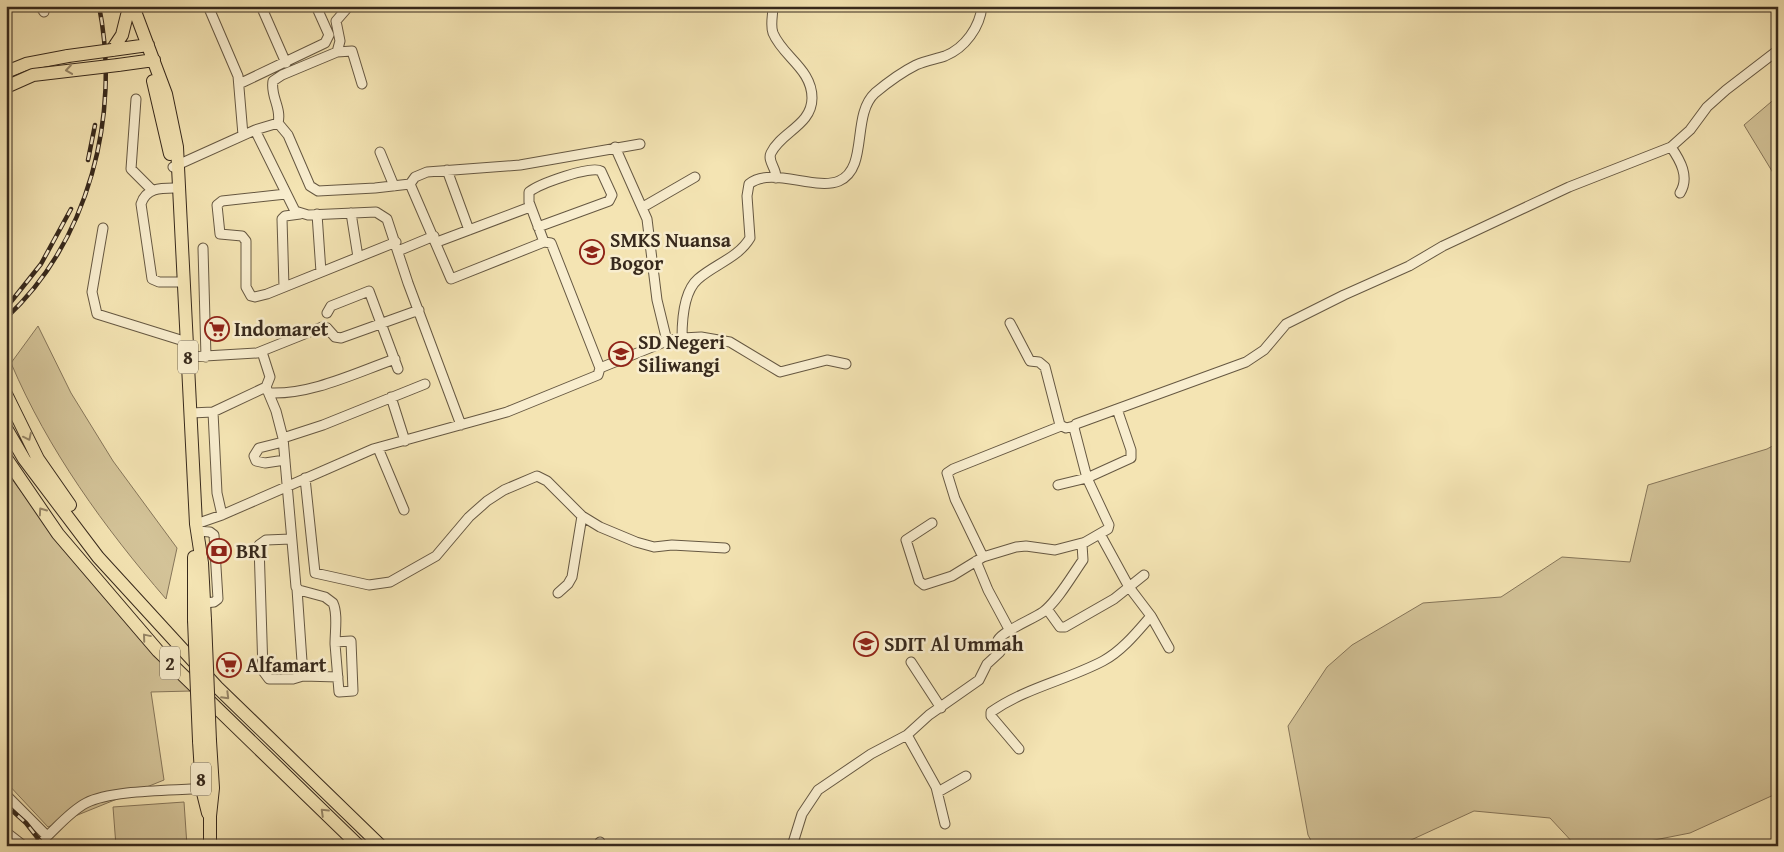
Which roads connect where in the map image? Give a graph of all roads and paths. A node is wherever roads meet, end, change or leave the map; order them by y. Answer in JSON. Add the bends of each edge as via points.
{"nodes":[{"id":1,"x":208,"y":6,"type":"edge"},
{"id":2,"x":261,"y":6,"type":"edge"},
{"id":3,"x":316,"y":6,"type":"edge"},
{"id":4,"x":349,"y":6,"type":"edge"},
{"id":5,"x":773,"y":6,"type":"edge"},
{"id":6,"x":982,"y":6,"type":"edge"},
{"id":7,"x":128,"y":9,"type":"edge"},
{"id":8,"x":326,"y":43,"type":"junction"},
{"id":9,"x":144,"y":46,"type":"junction"},
{"id":10,"x":112,"y":50,"type":"junction"},
{"id":11,"x":1778,"y":50,"type":"edge"},
{"id":12,"x":336,"y":53,"type":"junction"},
{"id":13,"x":150,"y":61,"type":"junction"},
{"id":14,"x":286,"y":63,"type":"junction"},
{"id":15,"x":124,"y":64,"type":"junction"},
{"id":16,"x":6,"y":72,"type":"edge"},
{"id":17,"x":153,"y":82,"type":"junction"},
{"id":18,"x":239,"y":84,"type":"junction"},
{"id":19,"x":362,"y":84,"type":"dead end"},
{"id":20,"x":6,"y":86,"type":"edge"},
{"id":21,"x":136,"y":99,"type":"dead end"},
{"id":22,"x":278,"y":123,"type":"junction"},
{"id":23,"x":255,"y":130,"type":"junction"},
{"id":24,"x":243,"y":135,"type":"junction"},
{"id":25,"x":640,"y":144,"type":"dead end"},
{"id":26,"x":1671,"y":146,"type":"junction"},
{"id":27,"x":615,"y":147,"type":"junction"},
{"id":28,"x":380,"y":152,"type":"dead end"},
{"id":29,"x":176,"y":169,"type":"junction"},
{"id":30,"x":447,"y":170,"type":"junction"},
{"id":31,"x":695,"y":177,"type":"dead end"},
{"id":32,"x":776,"y":178,"type":"junction"},
{"id":33,"x":410,"y":184,"type":"junction"},
{"id":34,"x":394,"y":186,"type":"junction"},
{"id":35,"x":177,"y":188,"type":"junction"},
{"id":36,"x":152,"y":190,"type":"junction"},
{"id":37,"x":1680,"y":193,"type":"dead end"},
{"id":38,"x":286,"y":194,"type":"junction"},
{"id":39,"x":530,"y":207,"type":"junction"},
{"id":40,"x":643,"y":207,"type":"junction"},
{"id":41,"x":351,"y":213,"type":"junction"},
{"id":42,"x":300,"y":214,"type":"junction"},
{"id":43,"x":317,"y":214,"type":"junction"},
{"id":44,"x":538,"y":227,"type":"junction"},
{"id":45,"x":103,"y":228,"type":"dead end"},
{"id":46,"x":469,"y":230,"type":"junction"},
{"id":47,"x":435,"y":239,"type":"junction"},
{"id":48,"x":544,"y":242,"type":"junction"},
{"id":49,"x":397,"y":247,"type":"junction"},
{"id":50,"x":203,"y":248,"type":"dead end"},
{"id":51,"x":358,"y":258,"type":"junction"},
{"id":52,"x":322,"y":272,"type":"junction"},
{"id":53,"x":184,"y":282,"type":"junction"},
{"id":54,"x":284,"y":287,"type":"junction"},
{"id":55,"x":419,"y":310,"type":"junction"},
{"id":56,"x":327,"y":313,"type":"dead end"},
{"id":57,"x":1010,"y":323,"type":"dead end"},
{"id":58,"x":382,"y":324,"type":"junction"},
{"id":59,"x":682,"y":338,"type":"junction"},
{"id":60,"x":667,"y":341,"type":"junction"},
{"id":61,"x":188,"y":342,"type":"junction"},
{"id":62,"x":262,"y":352,"type":"junction"},
{"id":63,"x":188,"y":357,"type":"junction"},
{"id":64,"x":206,"y":357,"type":"junction"},
{"id":65,"x":395,"y":359,"type":"junction"},
{"id":66,"x":846,"y":364,"type":"dead end"},
{"id":67,"x":600,"y":368,"type":"junction"},
{"id":68,"x":398,"y":369,"type":"dead end"},
{"id":69,"x":425,"y":384,"type":"dead end"},
{"id":70,"x":267,"y":390,"type":"junction"},
{"id":71,"x":6,"y":394,"type":"edge"},
{"id":72,"x":392,"y":397,"type":"junction"},
{"id":73,"x":1117,"y":409,"type":"junction"},
{"id":74,"x":213,"y":412,"type":"junction"},
{"id":75,"x":190,"y":413,"type":"junction"},
{"id":76,"x":462,"y":425,"type":"junction"},
{"id":77,"x":1061,"y":426,"type":"junction"},
{"id":78,"x":1074,"y":426,"type":"junction"},
{"id":79,"x":6,"y":428,"type":"edge"},
{"id":80,"x":283,"y":440,"type":"junction"},
{"id":81,"x":405,"y":441,"type":"junction"},
{"id":82,"x":378,"y":448,"type":"junction"},
{"id":83,"x":6,"y":458,"type":"edge"},
{"id":84,"x":285,"y":460,"type":"junction"},
{"id":85,"x":305,"y":478,"type":"junction"},
{"id":86,"x":1087,"y":478,"type":"junction"},
{"id":87,"x":1058,"y":485,"type":"dead end"},
{"id":88,"x":286,"y":487,"type":"junction"},
{"id":89,"x":404,"y":510,"type":"dead end"},
{"id":90,"x":222,"y":515,"type":"junction"},
{"id":91,"x":582,"y":516,"type":"junction"},
{"id":92,"x":932,"y":523,"type":"dead end"},
{"id":93,"x":197,"y":531,"type":"junction"},
{"id":94,"x":1100,"y":534,"type":"junction"},
{"id":95,"x":291,"y":539,"type":"junction"},
{"id":96,"x":1082,"y":543,"type":"junction"},
{"id":97,"x":725,"y":548,"type":"dead end"},
{"id":98,"x":98,"y":557,"type":"junction"},
{"id":99,"x":980,"y":559,"type":"junction"},
{"id":100,"x":1144,"y":575,"type":"dead end"},
{"id":101,"x":1129,"y":587,"type":"junction"},
{"id":102,"x":297,"y":589,"type":"junction"},
{"id":103,"x":558,"y":593,"type":"dead end"},
{"id":104,"x":205,"y":603,"type":"junction"},
{"id":105,"x":1047,"y":609,"type":"junction"},
{"id":106,"x":1151,"y":616,"type":"junction"},
{"id":107,"x":200,"y":620,"type":"junction"},
{"id":108,"x":1010,"y":631,"type":"junction"},
{"id":109,"x":336,"y":642,"type":"junction"},
{"id":110,"x":1169,"y":648,"type":"dead end"},
{"id":111,"x":911,"y":662,"type":"dead end"},
{"id":112,"x":303,"y":676,"type":"junction"},
{"id":113,"x":338,"y":677,"type":"junction"},
{"id":114,"x":941,"y":708,"type":"junction"},
{"id":115,"x":907,"y":735,"type":"junction"},
{"id":116,"x":1020,"y":749,"type":"dead end"},
{"id":117,"x":966,"y":776,"type":"dead end"},
{"id":118,"x":207,"y":788,"type":"junction"},
{"id":119,"x":938,"y":792,"type":"junction"},
{"id":120,"x":6,"y":794,"type":"edge"},
{"id":121,"x":945,"y":824,"type":"dead end"},
{"id":122,"x":6,"y":832,"type":"edge"},
{"id":123,"x":47,"y":836,"type":"junction"},
{"id":124,"x":380,"y":845,"type":"edge"},
{"id":125,"x":24,"y":846,"type":"edge"},
{"id":126,"x":36,"y":846,"type":"edge"},
{"id":127,"x":210,"y":846,"type":"edge"},
{"id":128,"x":359,"y":846,"type":"edge"},
{"id":129,"x":792,"y":846,"type":"edge"}],
"edges":[{"from":1,"to":18,"type":"street"},
{"from":2,"to":14,"type":"street"},
{"from":3,"to":8,"type":"street","via":[[329,35]]},
{"from":4,"to":12,"type":"street","via":[[336,21],[340,41]]},
{"from":5,"to":32,"type":"street","via":[[772,32],[803,72],[812,98],[801,123],[771,153]]},
{"from":6,"to":32,"type":"street","via":[[975,29],[961,45],[946,55],[912,67],[869,100],[863,113],[854,165],[845,178],[832,183]]},
{"from":7,"to":9,"type":"highway","number":"8"},
{"from":7,"to":10,"type":"highway","via":[[122,35]]},
{"from":8,"to":12,"type":"street"},
{"from":8,"to":14,"type":"street"},
{"from":9,"to":10,"type":"highway"},
{"from":9,"to":13,"type":"highway","number":"8"},
{"from":10,"to":16,"type":"highway","bridge":true,"via":[[26,64]]},
{"from":11,"to":26,"type":"street","via":[[1707,106],[1690,130]]},
{"from":12,"to":19,"type":"street","via":[[352,51]]},
{"from":12,"to":22,"type":"street","via":[[273,81],[281,114]]},
{"from":13,"to":15,"type":"highway"},
{"from":13,"to":17,"type":"highway","number":"8"},
{"from":13,"to":29,"type":"highway","number":"8","via":[[173,120]]},
{"from":14,"to":18,"type":"street"},
{"from":15,"to":17,"type":"highway"},
{"from":15,"to":20,"type":"highway","one_way":true,"bridge":true,"via":[[33,75]]},
{"from":17,"to":29,"type":"highway","number":"8"},
{"from":18,"to":24,"type":"street"},
{"from":21,"to":36,"type":"street","via":[[131,169]]},
{"from":22,"to":23,"type":"street"},
{"from":22,"to":34,"type":"street","via":[[288,135],[310,186],[318,191]]},
{"from":23,"to":24,"type":"street"},
{"from":23,"to":38,"type":"street"},
{"from":24,"to":29,"type":"street"},
{"from":25,"to":27,"type":"street"},
{"from":26,"to":37,"type":"street","via":[[1684,174]]},
{"from":26,"to":73,"type":"street","via":[[1569,188],[1344,294],[1284,326],[1264,350],[1246,362]]},
{"from":27,"to":30,"type":"street","via":[[520,165]]},
{"from":27,"to":40,"type":"street"},
{"from":28,"to":34,"type":"street"},
{"from":29,"to":35,"type":"highway","number":"8"},
{"from":30,"to":33,"type":"street","via":[[422,173]]},
{"from":30,"to":46,"type":"street"},
{"from":31,"to":40,"type":"street"},
{"from":32,"to":59,"type":"street","via":[[749,184],[750,238],[734,256],[695,282],[683,312]]},
{"from":33,"to":34,"type":"street"},
{"from":33,"to":47,"type":"street"},
{"from":35,"to":36,"type":"street"},
{"from":35,"to":53,"type":"highway","number":"8"},
{"from":36,"to":53,"type":"street","via":[[143,197],[141,204],[151,275],[154,281]]},
{"from":38,"to":42,"type":"street","via":[[294,210]]},
{"from":38,"to":54,"type":"street","via":[[219,202],[216,211],[220,234],[239,236],[246,241],[246,287],[249,294],[258,297]]},
{"from":39,"to":44,"type":"street"},
{"from":39,"to":44,"type":"street","via":[[528,195],[535,188],[591,169],[601,171],[609,186],[612,196],[606,203]]},
{"from":39,"to":46,"type":"street"},
{"from":40,"to":60,"type":"street","via":[[651,234],[657,300]]},
{"from":41,"to":43,"type":"street"},
{"from":41,"to":49,"type":"street","via":[[380,213],[389,224]]},
{"from":41,"to":51,"type":"street"},
{"from":42,"to":43,"type":"street"},
{"from":42,"to":54,"type":"street","via":[[285,216],[282,220]]},
{"from":43,"to":52,"type":"street"},
{"from":44,"to":48,"type":"street"},
{"from":45,"to":61,"type":"street","via":[[92,292],[97,314]]},
{"from":46,"to":47,"type":"street"},
{"from":47,"to":48,"type":"street","via":[[451,279]]},
{"from":47,"to":49,"type":"street"},
{"from":48,"to":67,"type":"street","via":[[552,245]]},
{"from":49,"to":51,"type":"street"},
{"from":49,"to":55,"type":"street"},
{"from":50,"to":64,"type":"street"},
{"from":51,"to":52,"type":"street"},
{"from":52,"to":54,"type":"street"},
{"from":53,"to":61,"type":"highway","number":"8"},
{"from":55,"to":58,"type":"street"},
{"from":55,"to":76,"type":"street"},
{"from":56,"to":58,"type":"street","via":[[331,306],[367,290]]},
{"from":57,"to":77,"type":"street","via":[[1030,361],[1045,367]]},
{"from":58,"to":62,"type":"street","via":[[339,339],[322,327]]},
{"from":58,"to":65,"type":"street"},
{"from":59,"to":60,"type":"street"},
{"from":59,"to":66,"type":"street","via":[[701,337],[730,342],[780,372],[827,360]]},
{"from":60,"to":67,"type":"street"},
{"from":61,"to":63,"type":"highway","number":"8"},
{"from":62,"to":64,"type":"street"},
{"from":62,"to":70,"type":"street","via":[[270,377]]},
{"from":63,"to":64,"type":"street"},
{"from":63,"to":75,"type":"highway","number":"8"},
{"from":65,"to":68,"type":"street"},
{"from":65,"to":70,"type":"street","via":[[287,394]]},
{"from":67,"to":76,"type":"street","via":[[598,375],[507,412]]},
{"from":69,"to":72,"type":"street"},
{"from":70,"to":74,"type":"street"},
{"from":70,"to":80,"type":"street"},
{"from":71,"to":98,"type":"highway","one_way":true,"via":[[38,459],[96,543]]},
{"from":72,"to":80,"type":"street"},
{"from":72,"to":81,"type":"street"},
{"from":73,"to":78,"type":"street"},
{"from":73,"to":86,"type":"street","via":[[1131,458]]},
{"from":74,"to":75,"type":"street"},
{"from":74,"to":90,"type":"street","via":[[216,493]]},
{"from":75,"to":93,"type":"highway","number":"8"},
{"from":76,"to":81,"type":"street"},
{"from":77,"to":78,"type":"street"},
{"from":77,"to":99,"type":"street","via":[[947,473]]},
{"from":78,"to":86,"type":"street"},
{"from":79,"to":98,"type":"highway","number":"2","via":[[24,460]]},
{"from":80,"to":84,"type":"street"},
{"from":80,"to":84,"type":"street","via":[[259,448],[254,456],[262,463]]},
{"from":81,"to":82,"type":"street"},
{"from":82,"to":85,"type":"street"},
{"from":82,"to":89,"type":"street"},
{"from":128,"to":83,"type":"highway","number":"2","one_way":true,"via":[[158,651],[58,534]]},
{"from":84,"to":88,"type":"street"},
{"from":85,"to":88,"type":"street"},
{"from":85,"to":91,"type":"street","via":[[315,573],[360,584],[390,582],[432,558],[487,501],[537,476],[547,481]]},
{"from":86,"to":87,"type":"street"},
{"from":86,"to":94,"type":"street","via":[[1109,525]]},
{"from":88,"to":90,"type":"street"},
{"from":88,"to":95,"type":"street"},
{"from":90,"to":93,"type":"street"},
{"from":91,"to":97,"type":"street","via":[[646,546]]},
{"from":91,"to":103,"type":"street","via":[[572,577]]},
{"from":92,"to":99,"type":"street","via":[[906,540],[922,584],[952,576]]},
{"from":93,"to":104,"type":"highway","number":"8"},
{"from":93,"to":104,"type":"street","via":[[214,535],[218,599]]},
{"from":93,"to":107,"type":"highway","number":"8","via":[[194,567]]},
{"from":94,"to":96,"type":"street"},
{"from":94,"to":101,"type":"street"},
{"from":95,"to":102,"type":"street"},
{"from":95,"to":112,"type":"street","via":[[266,540],[259,545],[263,671],[269,679]]},
{"from":96,"to":99,"type":"street","via":[[1055,550],[1021,546]]},
{"from":96,"to":105,"type":"street","via":[[1083,560]]},
{"from":98,"to":124,"type":"highway","number":"2","one_way":true,"via":[[217,687]]},
{"from":99,"to":108,"type":"street","via":[[988,590]]},
{"from":100,"to":101,"type":"street"},
{"from":101,"to":105,"type":"street","via":[[1065,627],[1060,627]]},
{"from":101,"to":106,"type":"street"},
{"from":102,"to":109,"type":"street","via":[[333,603]]},
{"from":102,"to":112,"type":"street"},
{"from":104,"to":107,"type":"highway","number":"8"},
{"from":105,"to":108,"type":"street"},
{"from":106,"to":110,"type":"street"},
{"from":106,"to":116,"type":"street","via":[[1106,660],[991,712]]},
{"from":107,"to":118,"type":"highway","number":"8","bridge":true},
{"from":108,"to":114,"type":"street","via":[[998,638],[1000,652],[987,664],[980,680]]},
{"from":109,"to":113,"type":"street"},
{"from":109,"to":113,"type":"street","via":[[351,641],[357,691],[339,692]]},
{"from":111,"to":114,"type":"street"},
{"from":112,"to":113,"type":"street"},
{"from":114,"to":115,"type":"street"},
{"from":115,"to":119,"type":"street"},
{"from":115,"to":129,"type":"street","via":[[871,754],[818,790],[802,814]]},
{"from":117,"to":119,"type":"street"},
{"from":118,"to":123,"type":"street","via":[[168,789],[93,800]]},
{"from":118,"to":127,"type":"highway","number":"8"},
{"from":119,"to":121,"type":"street"},
{"from":120,"to":123,"type":"street"},
{"from":122,"to":125,"type":"street"},
{"from":123,"to":126,"type":"street"}]}
